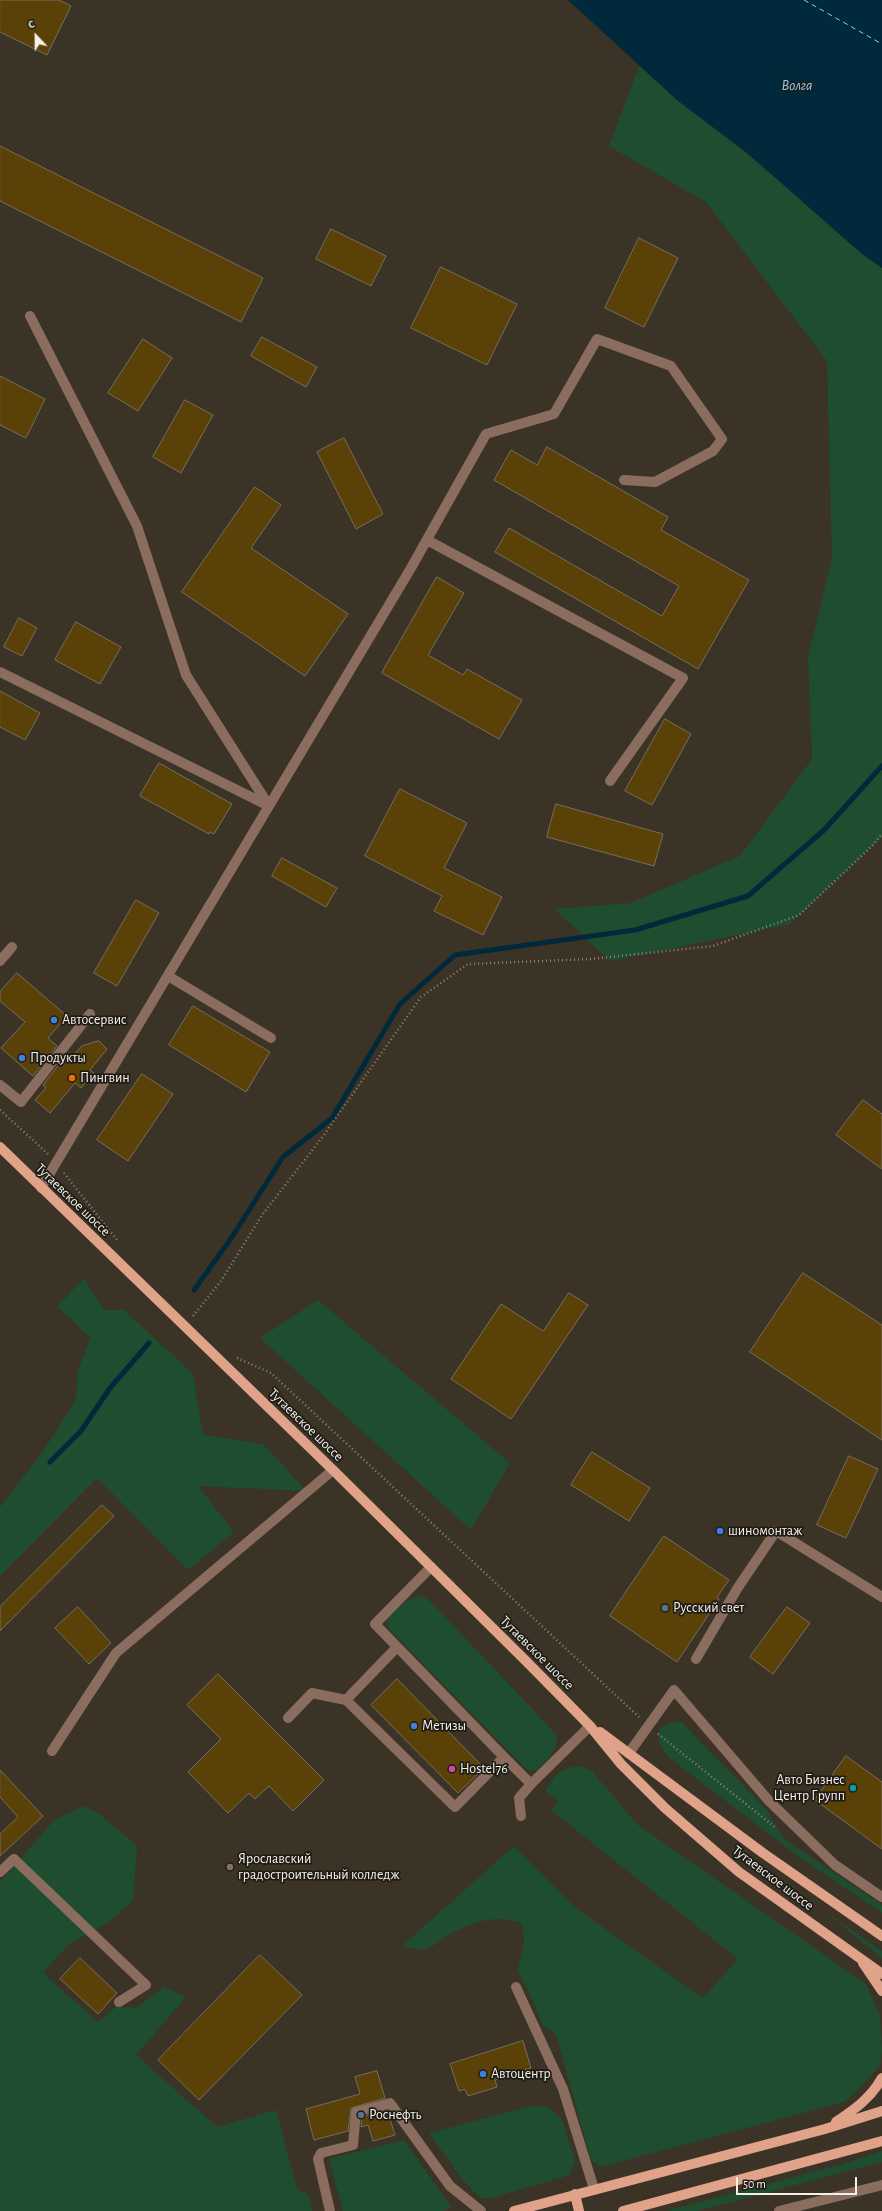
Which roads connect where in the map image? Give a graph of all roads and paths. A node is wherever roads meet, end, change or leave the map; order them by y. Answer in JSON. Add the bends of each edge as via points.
{"nodes":[{"id":1,"x":30,"y":316,"type":"dead end"},
{"id":2,"x":624,"y":480,"type":"dead end"},
{"id":3,"x":427,"y":540,"type":"junction"},
{"id":4,"x":0,"y":672,"type":"edge"},
{"id":5,"x":610,"y":781,"type":"dead end"},
{"id":6,"x":269,"y":806,"type":"junction"},
{"id":7,"x":882,"y":834,"type":"edge"},
{"id":8,"x":12,"y":947,"type":"dead end"},
{"id":9,"x":0,"y":961,"type":"edge"},
{"id":10,"x":168,"y":976,"type":"junction"},
{"id":11,"x":90,"y":1014,"type":"dead end"},
{"id":12,"x":271,"y":1038,"type":"dead end"},
{"id":13,"x":0,"y":1085,"type":"edge"},
{"id":14,"x":0,"y":1110,"type":"edge"},
{"id":15,"x":0,"y":1148,"type":"edge"},
{"id":16,"x":56,"y":1162,"type":"junction"},
{"id":17,"x":41,"y":1188,"type":"junction"},
{"id":18,"x":121,"y":1246,"type":"dead end"},
{"id":19,"x":188,"y":1310,"type":"dead end"},
{"id":20,"x":193,"y":1316,"type":"junction"},
{"id":21,"x":199,"y":1321,"type":"dead end"},
{"id":22,"x":184,"y":1327,"type":"junction"},
{"id":23,"x":231,"y":1353,"type":"dead end"},
{"id":24,"x":333,"y":1470,"type":"junction"},
{"id":25,"x":431,"y":1567,"type":"junction"},
{"id":26,"x":882,"y":1597,"type":"edge"},
{"id":27,"x":397,"y":1647,"type":"junction"},
{"id":28,"x":696,"y":1659,"type":"dead end"},
{"id":29,"x":346,"y":1700,"type":"junction"},
{"id":30,"x":288,"y":1718,"type":"dead end"},
{"id":31,"x":590,"y":1726,"type":"junction"},
{"id":32,"x":649,"y":1726,"type":"junction"},
{"id":33,"x":52,"y":1751,"type":"dead end"},
{"id":34,"x":629,"y":1753,"type":"junction"},
{"id":35,"x":504,"y":1757,"type":"junction"},
{"id":36,"x":621,"y":1764,"type":"junction"},
{"id":37,"x":531,"y":1784,"type":"junction"},
{"id":38,"x":521,"y":1816,"type":"dead end"},
{"id":39,"x":779,"y":1830,"type":"dead end"},
{"id":40,"x":0,"y":1872,"type":"edge"},
{"id":41,"x":882,"y":1898,"type":"edge"},
{"id":42,"x":882,"y":1936,"type":"edge"},
{"id":43,"x":859,"y":1958,"type":"junction"},
{"id":44,"x":882,"y":1974,"type":"edge"},
{"id":45,"x":516,"y":1987,"type":"dead end"},
{"id":46,"x":882,"y":1991,"type":"edge"},
{"id":47,"x":119,"y":2002,"type":"dead end"},
{"id":48,"x":882,"y":2078,"type":"edge"},
{"id":49,"x":882,"y":2111,"type":"edge"},
{"id":50,"x":825,"y":2129,"type":"junction"},
{"id":51,"x":882,"y":2141,"type":"edge"},
{"id":52,"x":882,"y":2185,"type":"edge"},
{"id":53,"x":594,"y":2189,"type":"junction"},
{"id":54,"x":575,"y":2194,"type":"junction"},
{"id":55,"x":330,"y":2211,"type":"edge"},
{"id":56,"x":481,"y":2211,"type":"edge"},
{"id":57,"x":514,"y":2211,"type":"edge"},
{"id":58,"x":579,"y":2211,"type":"edge"},
{"id":59,"x":623,"y":2211,"type":"edge"},
{"id":60,"x":780,"y":2211,"type":"edge"}],
"edges":[{"from":1,"to":6,"type":"street","via":[[137,526],[186,675]]},
{"from":2,"to":3,"type":"street","via":[[655,482],[713,451],[722,438],[671,366],[597,339],[554,414],[486,434]]},
{"from":3,"to":5,"type":"street","via":[[683,678]]},
{"from":3,"to":6,"type":"street"},
{"from":4,"to":6,"type":"street"},
{"from":6,"to":10,"type":"street"},
{"from":7,"to":20,"type":"path","via":[[799,915],[713,946],[591,959],[468,964],[421,997],[321,1139],[262,1215],[221,1281]]},
{"from":8,"to":9,"type":"street"},
{"from":10,"to":12,"type":"street"},
{"from":10,"to":16,"type":"street"},
{"from":11,"to":13,"type":"street","via":[[21,1102]]},
{"from":14,"to":16,"type":"path"},
{"from":15,"to":17,"type":"main road","name":"Тутаевское шоссе"},
{"from":16,"to":17,"type":"street"},
{"from":16,"to":18,"type":"path"},
{"from":17,"to":22,"type":"main road","name":"Тутаевское шоссе"},
{"from":19,"to":20,"type":"path"},
{"from":20,"to":21,"type":"path"},
{"from":20,"to":22,"type":"path"},
{"from":22,"to":24,"type":"main road","name":"Тутаевское шоссе"},
{"from":23,"to":32,"type":"path","via":[[236,1358],[271,1373]]},
{"from":24,"to":25,"type":"main road","name":"Тутаевское шоссе"},
{"from":24,"to":33,"type":"street","via":[[116,1653]]},
{"from":25,"to":27,"type":"street","via":[[375,1624]]},
{"from":25,"to":31,"type":"main road","name":"Тутаевское шоссе"},
{"from":26,"to":28,"type":"street","via":[[776,1532],[737,1589]]},
{"from":27,"to":29,"type":"street"},
{"from":27,"to":35,"type":"street"},
{"from":29,"to":30,"type":"street","via":[[312,1693]]},
{"from":29,"to":35,"type":"street","via":[[455,1806]]},
{"from":31,"to":34,"type":"main road","name":"Тутаевское шоссе"},
{"from":31,"to":36,"type":"main road","name":"Тутаевское шоссе"},
{"from":31,"to":37,"type":"street"},
{"from":32,"to":34,"type":"street"},
{"from":32,"to":39,"type":"path"},
{"from":32,"to":41,"type":"street","via":[[674,1690],[769,1801],[835,1865]]},
{"from":34,"to":36,"type":"main road"},
{"from":34,"to":42,"type":"main road","name":"Тутаевское шоссе"},
{"from":35,"to":37,"type":"street"},
{"from":36,"to":43,"type":"main road","name":"Тутаевское шоссе","via":[[666,1808],[739,1872]]},
{"from":37,"to":38,"type":"street","via":[[519,1798]]},
{"from":40,"to":47,"type":"street","via":[[14,1859],[146,1985]]},
{"from":43,"to":44,"type":"main road","name":"Тутаевское шоссе"},
{"from":43,"to":46,"type":"main road"},
{"from":45,"to":53,"type":"street","via":[[563,2089]]},
{"from":48,"to":50,"type":"main road","via":[[875,2090],[857,2108]]},
{"from":49,"to":50,"type":"main road"},
{"from":50,"to":53,"type":"main road"},
{"from":51,"to":59,"type":"main road"},
{"from":52,"to":60,"type":"street"},
{"from":53,"to":54,"type":"main road"},
{"from":54,"to":57,"type":"main road"},
{"from":54,"to":58,"type":"main road"},
{"from":55,"to":56,"type":"street","via":[[318,2159],[321,2153],[352,2145],[356,2112],[390,2103],[450,2186]]}]}
